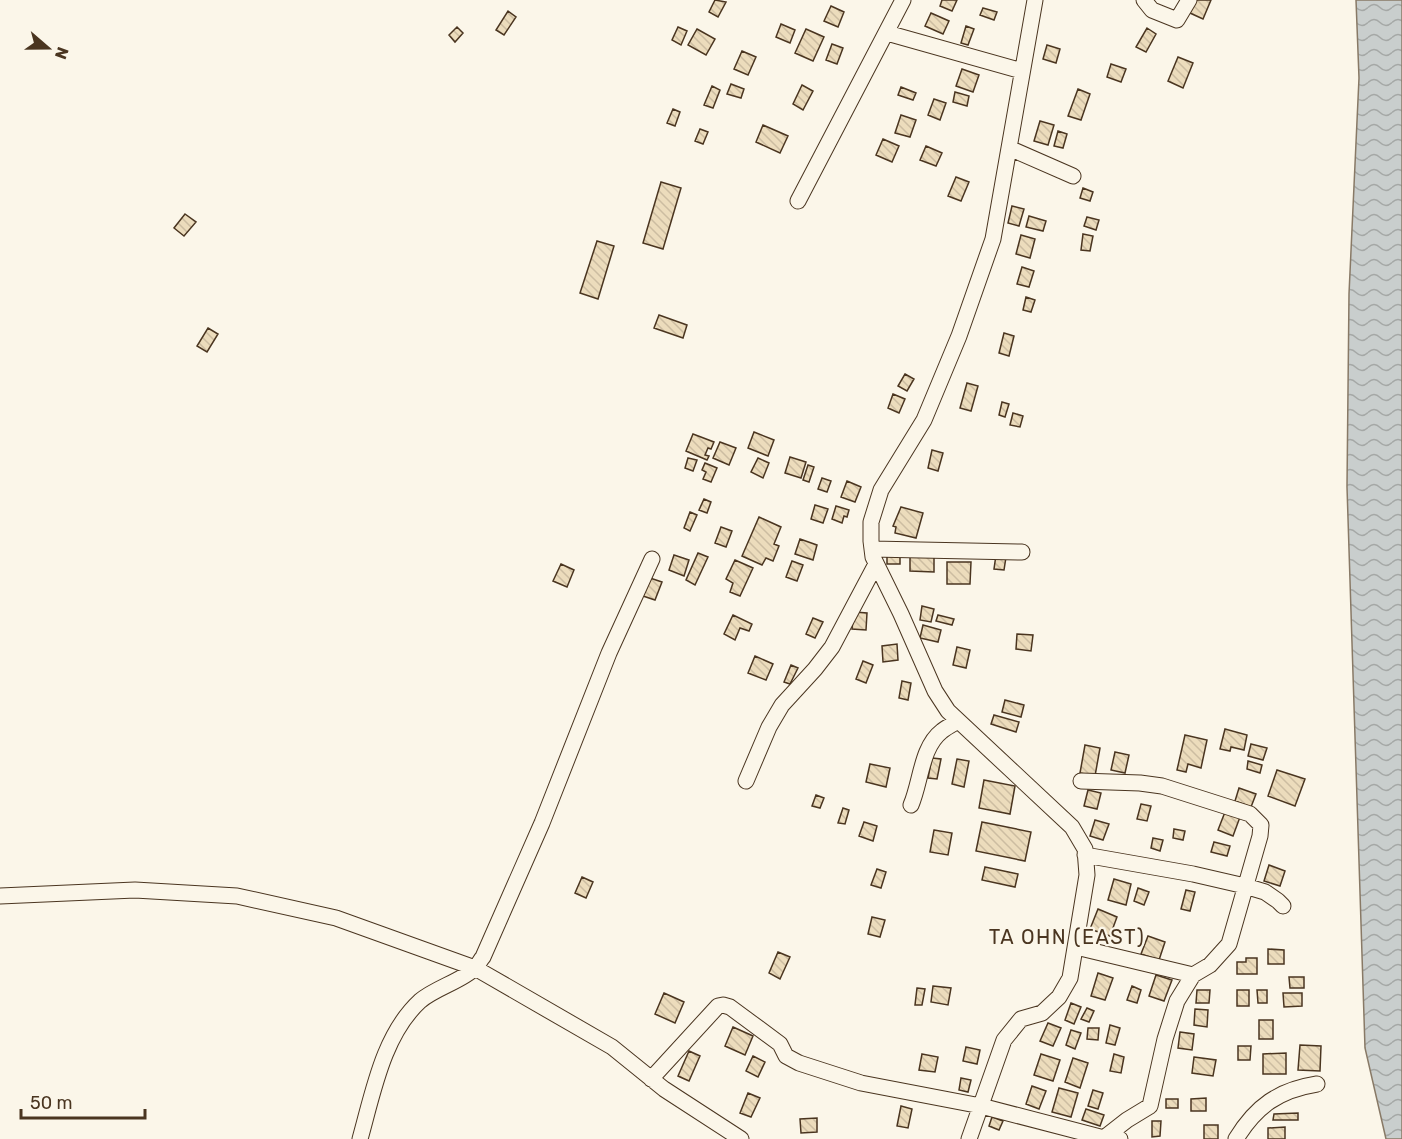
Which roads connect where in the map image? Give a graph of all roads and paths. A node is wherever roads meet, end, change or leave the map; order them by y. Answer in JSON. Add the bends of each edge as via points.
{"nodes":[{"id":1,"x":903,"y":0,"type":"edge"},
{"id":2,"x":1035,"y":0,"type":"edge"},
{"id":3,"x":1144,"y":0,"type":"edge"},
{"id":4,"x":1189,"y":0,"type":"edge"},
{"id":5,"x":887,"y":33,"type":"junction"},
{"id":6,"x":1022,"y":70,"type":"junction"},
{"id":7,"x":1009,"y":148,"type":"junction"},
{"id":8,"x":1073,"y":176,"type":"dead end"},
{"id":9,"x":798,"y":201,"type":"dead end"},
{"id":10,"x":872,"y":549,"type":"junction"},
{"id":11,"x":1022,"y":552,"type":"dead end"},
{"id":12,"x":652,"y":559,"type":"dead end"},
{"id":13,"x":876,"y":564,"type":"junction"},
{"id":14,"x":958,"y":721,"type":"junction"},
{"id":15,"x":1081,"y":781,"type":"dead end"},
{"id":16,"x":746,"y":782,"type":"dead end"},
{"id":17,"x":911,"y":805,"type":"dead end"},
{"id":18,"x":1085,"y":855,"type":"junction"},
{"id":19,"x":1245,"y":886,"type":"junction"},
{"id":20,"x":0,"y":896,"type":"edge"},
{"id":21,"x":1282,"y":906,"type":"dead end"},
{"id":22,"x":1076,"y":947,"type":"junction"},
{"id":23,"x":476,"y":968,"type":"junction"},
{"id":24,"x":1193,"y":975,"type":"junction"},
{"id":25,"x":651,"y":1078,"type":"junction"},
{"id":26,"x":1317,"y":1084,"type":"dead end"},
{"id":27,"x":981,"y":1106,"type":"junction"},
{"id":28,"x":1104,"y":1137,"type":"junction"},
{"id":29,"x":360,"y":1139,"type":"edge"},
{"id":30,"x":741,"y":1139,"type":"edge"},
{"id":31,"x":969,"y":1139,"type":"edge"},
{"id":32,"x":1120,"y":1139,"type":"edge"},
{"id":33,"x":1236,"y":1139,"type":"edge"}],
"edges":[{"from":1,"to":5,"type":"street"},
{"from":2,"to":6,"type":"street"},
{"from":3,"to":4,"type":"street","via":[[1152,10],[1177,20]]},
{"from":5,"to":6,"type":"street"},
{"from":5,"to":9,"type":"street"},
{"from":6,"to":7,"type":"street"},
{"from":7,"to":8,"type":"street"},
{"from":7,"to":10,"type":"street","via":[[993,239],[924,420],[881,490],[872,522]]},
{"from":10,"to":11,"type":"street"},
{"from":10,"to":13,"type":"street"},
{"from":12,"to":23,"type":"street","via":[[609,653],[528,855]]},
{"from":13,"to":14,"type":"street","via":[[935,691]]},
{"from":13,"to":16,"type":"street","via":[[832,647],[782,705]]},
{"from":14,"to":17,"type":"street","via":[[931,744]]},
{"from":14,"to":18,"type":"street","via":[[1072,827]]},
{"from":15,"to":19,"type":"street","via":[[1162,786],[1250,814],[1261,825]]},
{"from":18,"to":19,"type":"street"},
{"from":18,"to":22,"type":"street","via":[[1087,875]]},
{"from":19,"to":21,"type":"street","via":[[1265,892]]},
{"from":19,"to":24,"type":"street","via":[[1229,944],[1210,965]]},
{"from":20,"to":23,"type":"street","via":[[135,891],[237,896],[336,918]]},
{"from":22,"to":24,"type":"street"},
{"from":22,"to":27,"type":"street","via":[[1070,978],[1059,997],[1042,1013],[1021,1019],[1004,1041]]},
{"from":23,"to":25,"type":"street","via":[[612,1047]]},
{"from":23,"to":29,"type":"street","via":[[422,1000],[406,1016],[378,1076]]},
{"from":24,"to":28,"type":"street","via":[[1174,1010],[1150,1106]]},
{"from":25,"to":27,"type":"street","via":[[723,1005],[780,1044],[790,1060],[861,1083]]},
{"from":25,"to":30,"type":"street"},
{"from":26,"to":33,"type":"street","via":[[1293,1088],[1263,1105]]},
{"from":27,"to":28,"type":"street"},
{"from":27,"to":31,"type":"street"},
{"from":28,"to":32,"type":"street"}]}
